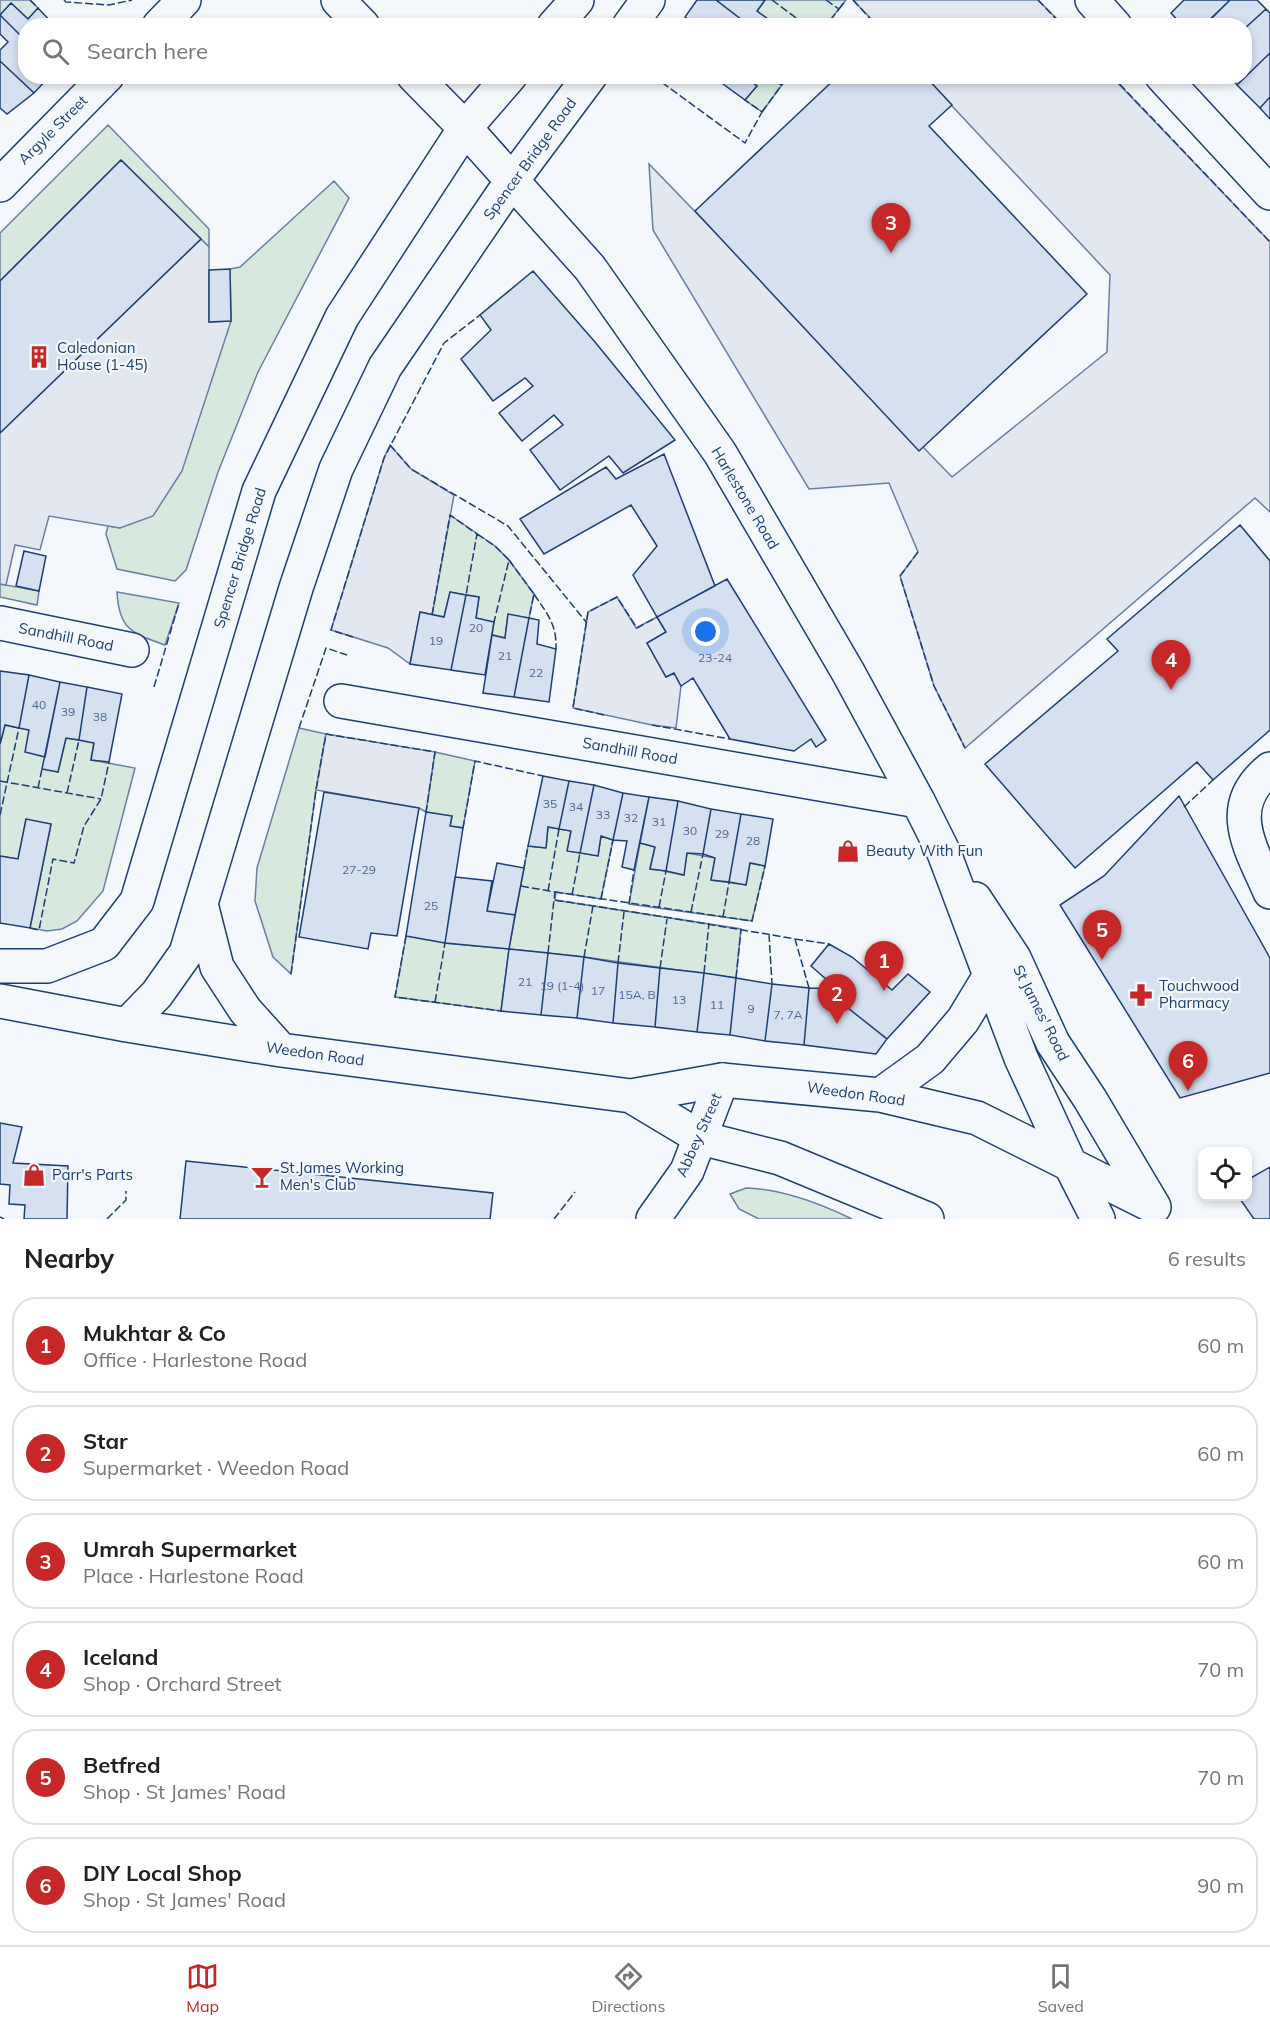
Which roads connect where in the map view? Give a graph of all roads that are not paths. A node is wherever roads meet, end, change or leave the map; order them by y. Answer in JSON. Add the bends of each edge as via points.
{"nodes":[{"id":1,"x":184,"y":0,"type":"edge"},
{"id":2,"x":338,"y":0,"type":"edge"},
{"id":3,"x":576,"y":0,"type":"edge"},
{"id":4,"x":648,"y":0,"type":"edge"},
{"id":5,"x":167,"y":18,"type":"edge"},
{"id":6,"x":355,"y":18,"type":"edge"},
{"id":7,"x":561,"y":18,"type":"edge"},
{"id":8,"x":634,"y":18,"type":"edge"},
{"id":9,"x":99,"y":84,"type":"edge"},
{"id":10,"x":422,"y":84,"type":"edge"},
{"id":11,"x":503,"y":84,"type":"edge"},
{"id":12,"x":584,"y":84,"type":"edge"},
{"id":13,"x":1169,"y":84,"type":"edge"},
{"id":14,"x":465,"y":128,"type":"junction"},
{"id":15,"x":511,"y":182,"type":"junction"},
{"id":16,"x":0,"y":184,"type":"edge"},
{"id":17,"x":1270,"y":193,"type":"edge"},
{"id":18,"x":0,"y":624,"type":"edge"},
{"id":19,"x":132,"y":650,"type":"dead end"},
{"id":20,"x":341,"y":701,"type":"dead end"},
{"id":21,"x":1270,"y":770,"type":"edge"},
{"id":22,"x":918,"y":801,"type":"junction"},
{"id":23,"x":944,"y":853,"type":"junction"},
{"id":24,"x":1270,"y":892,"type":"edge"},
{"id":25,"x":201,"y":904,"type":"junction"},
{"id":26,"x":0,"y":966,"type":"edge"},
{"id":27,"x":989,"y":977,"type":"junction"},
{"id":28,"x":0,"y":1001,"type":"edge"},
{"id":29,"x":127,"y":1025,"type":"junction"},
{"id":30,"x":281,"y":1050,"type":"junction"},
{"id":31,"x":722,"y":1080,"type":"junction"},
{"id":32,"x":632,"y":1095,"type":"junction"},
{"id":33,"x":880,"y":1095,"type":"junction"},
{"id":34,"x":701,"y":1138,"type":"junction"},
{"id":35,"x":1070,"y":1164,"type":"junction"},
{"id":36,"x":1158,"y":1213,"type":"edge"},
{"id":37,"x":653,"y":1219,"type":"edge"},
{"id":38,"x":927,"y":1219,"type":"edge"},
{"id":39,"x":1098,"y":1219,"type":"edge"}],
"edges":[{"from":1,"to":5,"type":"main road"},
{"from":2,"to":6,"type":"main road"},
{"from":3,"to":7,"type":"main road"},
{"from":4,"to":8,"type":"main road"},
{"from":9,"to":16,"type":"main road","name":"Argyle Street"},
{"from":10,"to":14,"type":"main road","name":"Harlestone Road"},
{"from":11,"to":14,"type":"main road","name":"Spencer Bridge Road"},
{"from":12,"to":15,"type":"main road","name":"Spencer Bridge Road"},
{"from":13,"to":17,"type":"main road"},
{"from":14,"to":15,"type":"main road","name":"Harlestone Road"},
{"from":14,"to":26,"type":"main road","name":"Spencer Bridge Road","via":[[342,317],[259,490],[137,901],[104,944],[47,966]]},
{"from":15,"to":22,"type":"main road","name":"Harlestone Road","via":[[590,268],[720,453]]},
{"from":15,"to":25,"type":"main road","name":"Spencer Bridge Road","via":[[385,367],[336,469]]},
{"from":18,"to":19,"type":"main road","name":"Sandhill Road"},
{"from":20,"to":22,"type":"main road","name":"Sandhill Road"},
{"from":21,"to":24,"type":"main road","via":[[1245,801],[1243,825]]},
{"from":22,"to":23,"type":"main road","name":"Harlestone Road"},
{"from":23,"to":27,"type":"main road","name":"Harlestone Road"},
{"from":23,"to":36,"type":"main road","name":"St James' Road","via":[[1014,958],[1053,1043]]},
{"from":25,"to":29,"type":"main road","name":"Spencer Bridge Road","via":[[186,953],[158,994]]},
{"from":25,"to":30,"type":"main road","via":[[217,967],[245,1010]]},
{"from":27,"to":33,"type":"main road","via":[[963,1020],[930,1059]]},
{"from":27,"to":35,"type":"main road","name":"Harlestone Road"},
{"from":28,"to":29,"type":"main road","name":"Weedon Road"},
{"from":29,"to":30,"type":"main road","name":"Weedon Road"},
{"from":30,"to":32,"type":"main road","name":"Weedon Road"},
{"from":31,"to":32,"type":"main road","name":"Weedon Road"},
{"from":31,"to":33,"type":"main road","name":"Weedon Road"},
{"from":31,"to":34,"type":"main road","name":"Abbey Street"},
{"from":32,"to":34,"type":"main road","name":"Weedon Road"},
{"from":33,"to":35,"type":"main road","name":"Weedon Road","via":[[977,1118]]},
{"from":34,"to":37,"type":"main road","name":"Abbey Street","via":[[687,1171]]},
{"from":34,"to":38,"type":"main road","name":"Weedon Road","via":[[780,1158]]},
{"from":35,"to":36,"type":"main road","name":"St James' Road"},
{"from":35,"to":39,"type":"main road"}]}
